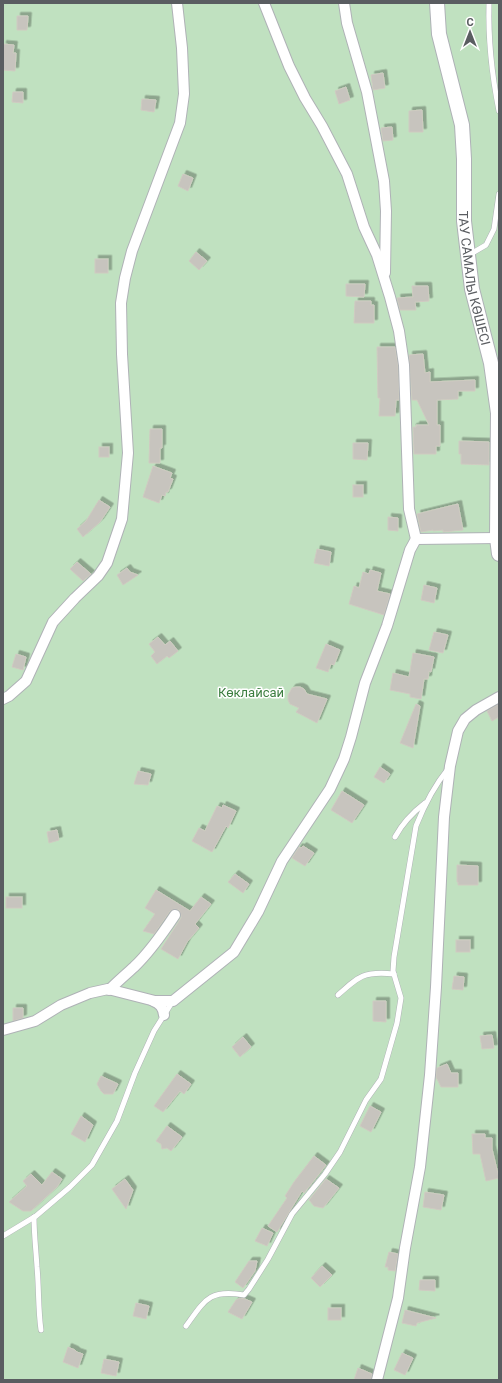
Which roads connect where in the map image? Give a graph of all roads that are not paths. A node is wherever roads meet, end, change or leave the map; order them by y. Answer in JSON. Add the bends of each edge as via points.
{"nodes":[{"id":1,"x":177,"y":3,"type":"edge"},
{"id":2,"x":264,"y":3,"type":"edge"},
{"id":3,"x":344,"y":3,"type":"edge"},
{"id":4,"x":437,"y":3,"type":"edge"},
{"id":5,"x":489,"y":3,"type":"edge"},
{"id":6,"x":499,"y":111,"type":"edge"},
{"id":7,"x":499,"y":194,"type":"edge"},
{"id":8,"x":468,"y":255,"type":"junction"},
{"id":9,"x":385,"y":281,"type":"junction"},
{"id":10,"x":497,"y":538,"type":"junction"},
{"id":11,"x":416,"y":539,"type":"junction"},
{"id":12,"x":499,"y":554,"type":"edge"},
{"id":13,"x":499,"y":697,"type":"edge"},
{"id":14,"x":3,"y":699,"type":"edge"},
{"id":15,"x":450,"y":766,"type":"junction"},
{"id":16,"x":427,"y":801,"type":"junction"},
{"id":17,"x":395,"y":837,"type":"dead end"},
{"id":18,"x":175,"y":915,"type":"dead end"},
{"id":19,"x":394,"y":974,"type":"junction"},
{"id":20,"x":109,"y":990,"type":"junction"},
{"id":21,"x":338,"y":995,"type":"dead end"},
{"id":22,"x":152,"y":1000,"type":"junction"},
{"id":23,"x":173,"y":1001,"type":"junction"},
{"id":24,"x":164,"y":1015,"type":"junction"},
{"id":25,"x":3,"y":1030,"type":"edge"},
{"id":26,"x":34,"y":1217,"type":"junction"},
{"id":27,"x":3,"y":1236,"type":"edge"},
{"id":28,"x":186,"y":1326,"type":"dead end"},
{"id":29,"x":41,"y":1330,"type":"dead end"},
{"id":30,"x":377,"y":1380,"type":"edge"}],
"edges":[{"from":1,"to":14,"type":"street","via":[[184,87],[180,123],[132,251],[121,303],[128,453],[122,519],[107,563],[98,576],[53,622],[26,681]]},
{"from":2,"to":9,"type":"street","via":[[305,98],[347,174],[364,227],[378,255]]},
{"from":3,"to":9,"type":"street","via":[[347,23],[367,92],[384,181]]},
{"from":4,"to":8,"type":"street","name":"ТАУ САМАЛЫ КӨШЕСІ","via":[[439,34],[462,125],[464,221]]},
{"from":5,"to":6,"type":"lane","via":[[494,85]]},
{"from":7,"to":8,"type":"lane","via":[[494,229],[489,240],[486,245]]},
{"from":8,"to":10,"type":"street","name":"ТАУ САМАЛЫ КӨШЕСІ","via":[[472,289],[491,363],[498,413]]},
{"from":9,"to":11,"type":"street","via":[[399,330],[404,365],[409,509]]},
{"from":10,"to":11,"type":"street"},
{"from":10,"to":12,"type":"street","name":"ТАУ САМАЛЫ КӨШЕСІ"},
{"from":11,"to":23,"type":"street","via":[[364,683],[344,759],[330,789],[282,861],[258,912],[234,952]]},
{"from":13,"to":15,"type":"street","via":[[465,719],[458,731]]},
{"from":15,"to":16,"type":"lane"},
{"from":15,"to":30,"type":"street","via":[[444,817],[430,1075],[420,1167],[398,1298]]},
{"from":16,"to":17,"type":"lane","via":[[413,812]]},
{"from":16,"to":19,"type":"lane","via":[[422,809],[413,840],[394,957]]},
{"from":18,"to":20,"type":"street","via":[[162,936]]},
{"from":19,"to":21,"type":"lane","via":[[367,973]]},
{"from":19,"to":28,"type":"lane","via":[[401,998],[397,1023],[381,1079],[366,1100],[340,1152],[292,1214],[268,1259],[244,1295],[230,1292],[206,1299]]},
{"from":20,"to":22,"type":"street"},
{"from":20,"to":25,"type":"street","via":[[90,993],[61,1005],[35,1021]]},
{"from":22,"to":23,"type":"street"},
{"from":22,"to":24,"type":"street","via":[[163,1009]]},
{"from":23,"to":24,"type":"lane"},
{"from":24,"to":26,"type":"lane","via":[[135,1073],[117,1121],[92,1165]]},
{"from":26,"to":27,"type":"lane"},
{"from":26,"to":29,"type":"lane"}]}
